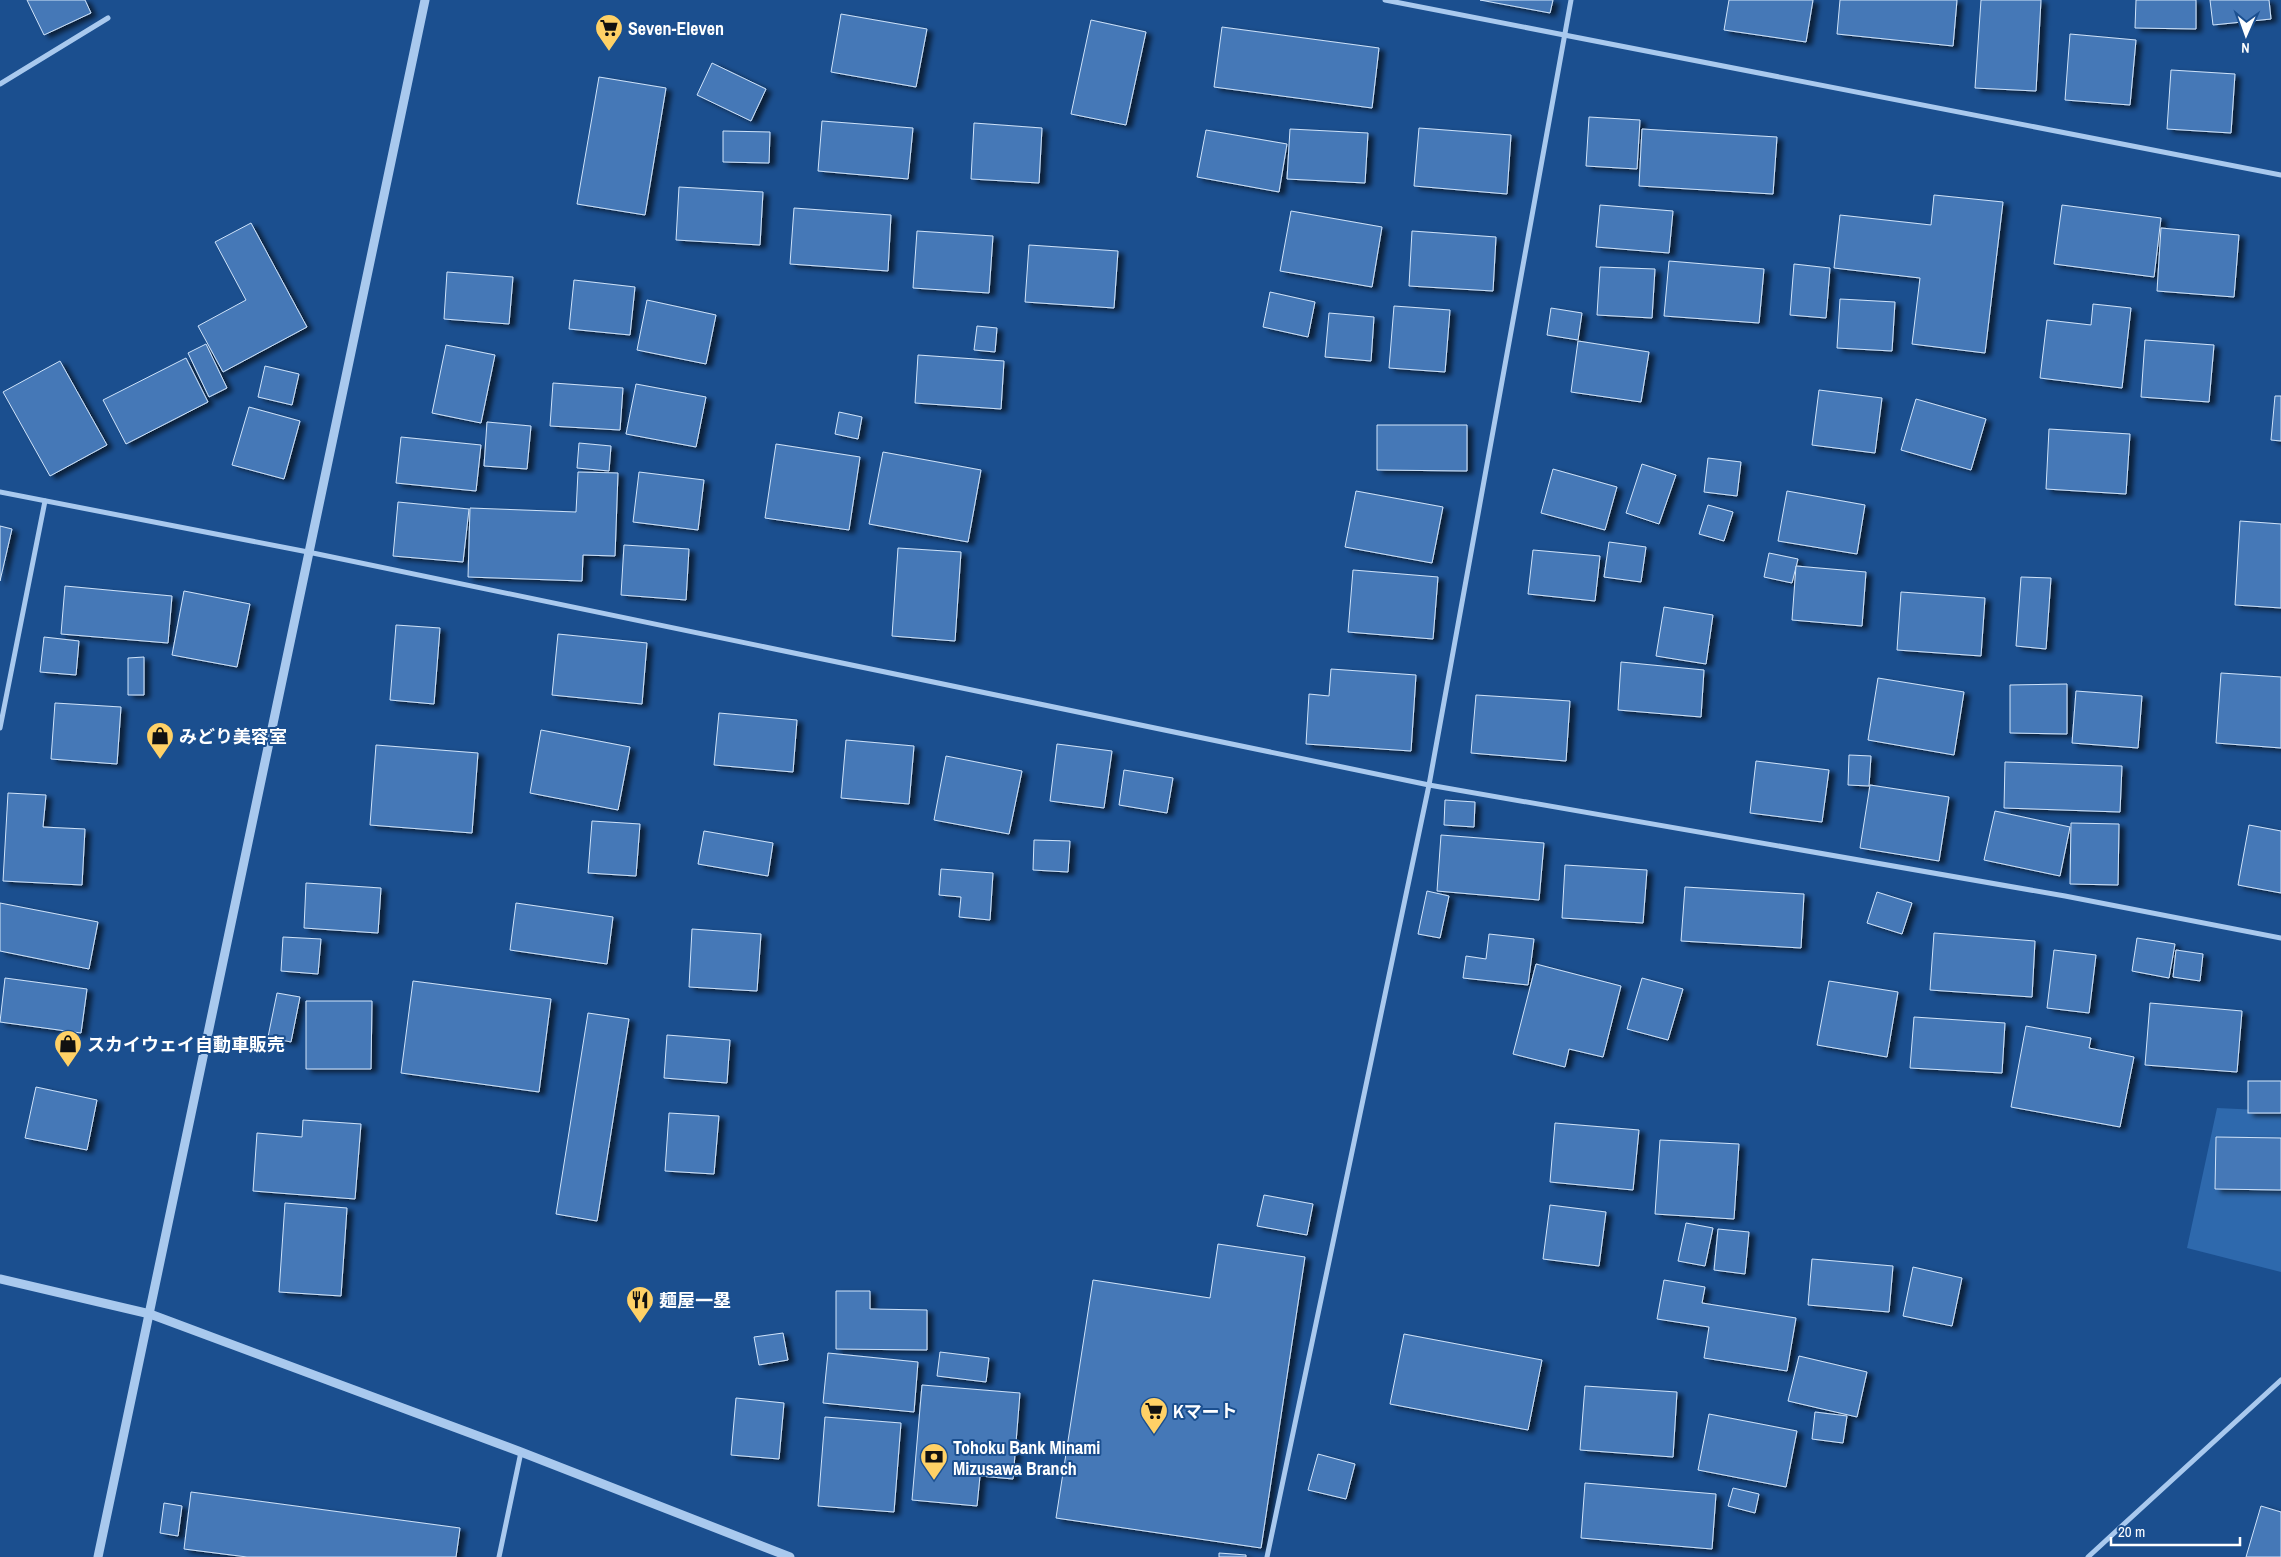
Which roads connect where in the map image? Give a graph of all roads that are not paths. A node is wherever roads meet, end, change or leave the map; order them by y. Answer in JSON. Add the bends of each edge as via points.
{"nodes":[{"id":1,"x":425,"y":0,"type":"edge"},
{"id":2,"x":1385,"y":0,"type":"edge"},
{"id":3,"x":1571,"y":0,"type":"edge"},
{"id":4,"x":108,"y":18,"type":"dead end"},
{"id":5,"x":1564,"y":33,"type":"junction"},
{"id":6,"x":0,"y":84,"type":"edge"},
{"id":7,"x":2281,"y":175,"type":"edge"},
{"id":8,"x":0,"y":492,"type":"edge"},
{"id":9,"x":45,"y":501,"type":"junction"},
{"id":10,"x":308,"y":552,"type":"junction"},
{"id":11,"x":0,"y":728,"type":"edge"},
{"id":12,"x":1428,"y":785,"type":"junction"},
{"id":13,"x":2281,"y":938,"type":"edge"},
{"id":14,"x":0,"y":1279,"type":"edge"},
{"id":15,"x":150,"y":1314,"type":"junction"},
{"id":16,"x":2281,"y":1380,"type":"edge"},
{"id":17,"x":521,"y":1452,"type":"junction"},
{"id":18,"x":98,"y":1557,"type":"edge"},
{"id":19,"x":499,"y":1557,"type":"edge"},
{"id":20,"x":790,"y":1557,"type":"edge"},
{"id":21,"x":1267,"y":1557,"type":"edge"},
{"id":22,"x":2088,"y":1557,"type":"edge"}],
"edges":[{"from":1,"to":10,"type":"street"},
{"from":2,"to":5,"type":"street"},
{"from":3,"to":5,"type":"street"},
{"from":4,"to":6,"type":"street"},
{"from":5,"to":7,"type":"street"},
{"from":5,"to":12,"type":"street"},
{"from":8,"to":9,"type":"street"},
{"from":9,"to":10,"type":"street"},
{"from":9,"to":11,"type":"street"},
{"from":10,"to":12,"type":"street"},
{"from":10,"to":15,"type":"street"},
{"from":12,"to":13,"type":"street","via":[[2066,896]]},
{"from":12,"to":21,"type":"street"},
{"from":14,"to":15,"type":"street"},
{"from":15,"to":17,"type":"street"},
{"from":15,"to":18,"type":"street"},
{"from":16,"to":22,"type":"street"},
{"from":17,"to":19,"type":"street"},
{"from":17,"to":20,"type":"street"}]}
